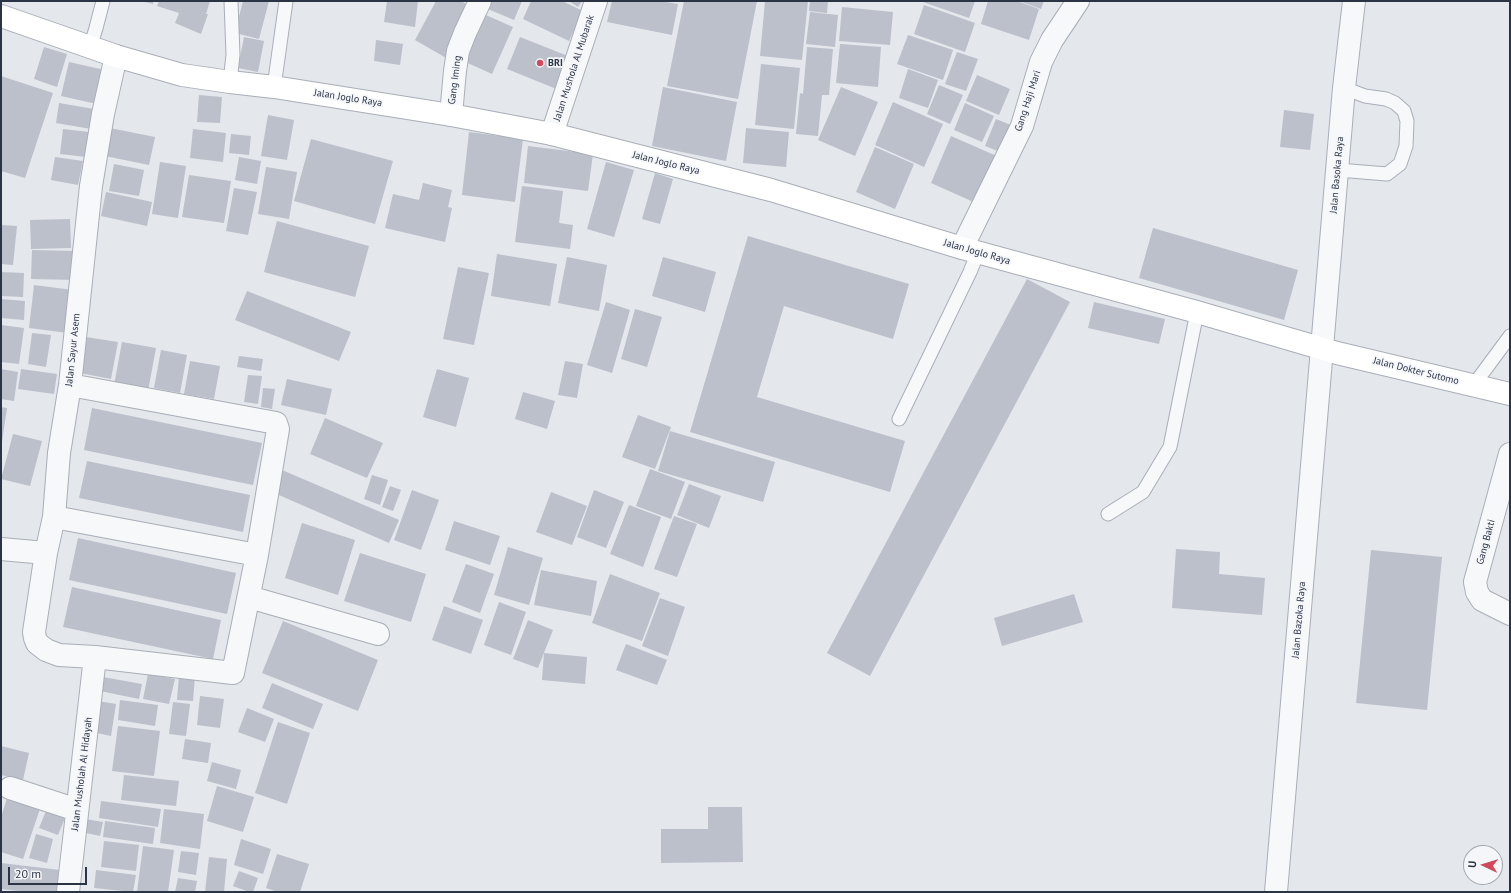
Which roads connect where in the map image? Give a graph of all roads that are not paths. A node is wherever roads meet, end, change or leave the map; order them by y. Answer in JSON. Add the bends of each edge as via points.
{"nodes":[{"id":1,"x":103,"y":1,"type":"edge"},
{"id":2,"x":231,"y":1,"type":"edge"},
{"id":3,"x":286,"y":1,"type":"edge"},
{"id":4,"x":480,"y":1,"type":"edge"},
{"id":5,"x":596,"y":1,"type":"edge"},
{"id":6,"x":1078,"y":1,"type":"edge"},
{"id":7,"x":1354,"y":1,"type":"edge"},
{"id":8,"x":1,"y":16,"type":"edge"},
{"id":9,"x":90,"y":48,"type":"junction"},
{"id":10,"x":116,"y":56,"type":"junction"},
{"id":11,"x":230,"y":82,"type":"junction"},
{"id":12,"x":274,"y":87,"type":"junction"},
{"id":13,"x":1344,"y":88,"type":"junction"},
{"id":14,"x":451,"y":115,"type":"junction"},
{"id":15,"x":552,"y":134,"type":"junction"},
{"id":16,"x":1338,"y":170,"type":"junction"},
{"id":17,"x":970,"y":250,"type":"junction"},
{"id":18,"x":1197,"y":312,"type":"junction"},
{"id":19,"x":1510,"y":336,"type":"edge"},
{"id":20,"x":1329,"y":350,"type":"junction"},
{"id":21,"x":70,"y":385,"type":"junction"},
{"id":22,"x":1473,"y":386,"type":"junction"},
{"id":23,"x":1510,"y":394,"type":"edge"},
{"id":24,"x":899,"y":419,"type":"dead end"},
{"id":25,"x":1510,"y":454,"type":"edge"},
{"id":26,"x":1108,"y":514,"type":"dead end"},
{"id":27,"x":54,"y":517,"type":"junction"},
{"id":28,"x":1,"y":549,"type":"edge"},
{"id":29,"x":46,"y":553,"type":"junction"},
{"id":30,"x":257,"y":556,"type":"junction"},
{"id":31,"x":249,"y":597,"type":"junction"},
{"id":32,"x":1510,"y":614,"type":"edge"},
{"id":33,"x":378,"y":634,"type":"dead end"},
{"id":34,"x":96,"y":657,"type":"junction"},
{"id":35,"x":10,"y":788,"type":"dead end"},
{"id":36,"x":77,"y":810,"type":"junction"},
{"id":37,"x":71,"y":892,"type":"edge"},
{"id":38,"x":1276,"y":892,"type":"edge"}],
"edges":[{"from":1,"to":9,"type":"lane"},
{"from":2,"to":11,"type":"lane","via":[[233,54]]},
{"from":3,"to":12,"type":"lane"},
{"from":4,"to":14,"type":"street","name":"Gang Iming","via":[[458,51]]},
{"from":5,"to":15,"type":"street","name":"Jalan Mushola Al Mubarak"},
{"from":6,"to":17,"type":"street","name":"Gang Haji Mari","via":[[1052,40],[1041,62],[1022,126]]},
{"from":7,"to":13,"type":"street","name":"Jalan Basoka Raya"},
{"from":8,"to":9,"type":"main road","name":"Jalan Joglo Raya"},
{"from":9,"to":10,"type":"main road","name":"Jalan Joglo Raya"},
{"from":10,"to":11,"type":"main road","name":"Jalan Joglo Raya","via":[[182,75]]},
{"from":10,"to":21,"type":"street","name":"Jalan Sayur Asem","via":[[91,186]]},
{"from":11,"to":12,"type":"main road","name":"Jalan Joglo Raya"},
{"from":12,"to":14,"type":"main road","name":"Jalan Joglo Raya"},
{"from":13,"to":16,"type":"street","name":"Jalan Basoka Raya"},
{"from":13,"to":16,"type":"lane","via":[[1365,96],[1386,99],[1404,111],[1407,121],[1406,146],[1400,164],[1387,174]]},
{"from":14,"to":15,"type":"main road","name":"Jalan Joglo Raya"},
{"from":15,"to":17,"type":"main road","name":"Jalan Joglo Raya","via":[[771,190]]},
{"from":16,"to":20,"type":"street","name":"Jalan Basoka Raya"},
{"from":17,"to":18,"type":"main road","name":"Jalan Joglo Raya"},
{"from":17,"to":24,"type":"lane","via":[[970,272]]},
{"from":18,"to":20,"type":"main road","name":"Jalan Joglo Raya"},
{"from":18,"to":26,"type":"lane","via":[[1170,446],[1143,492]]},
{"from":19,"to":22,"type":"lane"},
{"from":20,"to":22,"type":"main road","name":"Jalan Dokter Sutomo"},
{"from":20,"to":38,"type":"street","name":"Jalan Bazoka Raya"},
{"from":21,"to":27,"type":"street","name":"Jalan Sayur Asem","via":[[59,453]]},
{"from":21,"to":30,"type":"street","via":[[276,423],[278,429]]},
{"from":22,"to":23,"type":"main road","name":"Jalan Dokter Sutomo"},
{"from":25,"to":32,"type":"street","name":"Gang Bakti","via":[[1475,582],[1482,600]]},
{"from":27,"to":29,"type":"street","name":"Jalan Sayur Asem"},
{"from":27,"to":30,"type":"street"},
{"from":28,"to":29,"type":"street"},
{"from":29,"to":34,"type":"street","name":"Jalan Sayur Asem","via":[[34,632],[37,643],[59,655]]},
{"from":30,"to":31,"type":"street"},
{"from":31,"to":33,"type":"street"},
{"from":31,"to":34,"type":"street","via":[[234,672]]},
{"from":34,"to":36,"type":"street","name":"Jalan Musholah Al Hidayah"},
{"from":35,"to":36,"type":"street"},
{"from":36,"to":37,"type":"street","name":"Jalan Musholah Al Hidayah"}]}
